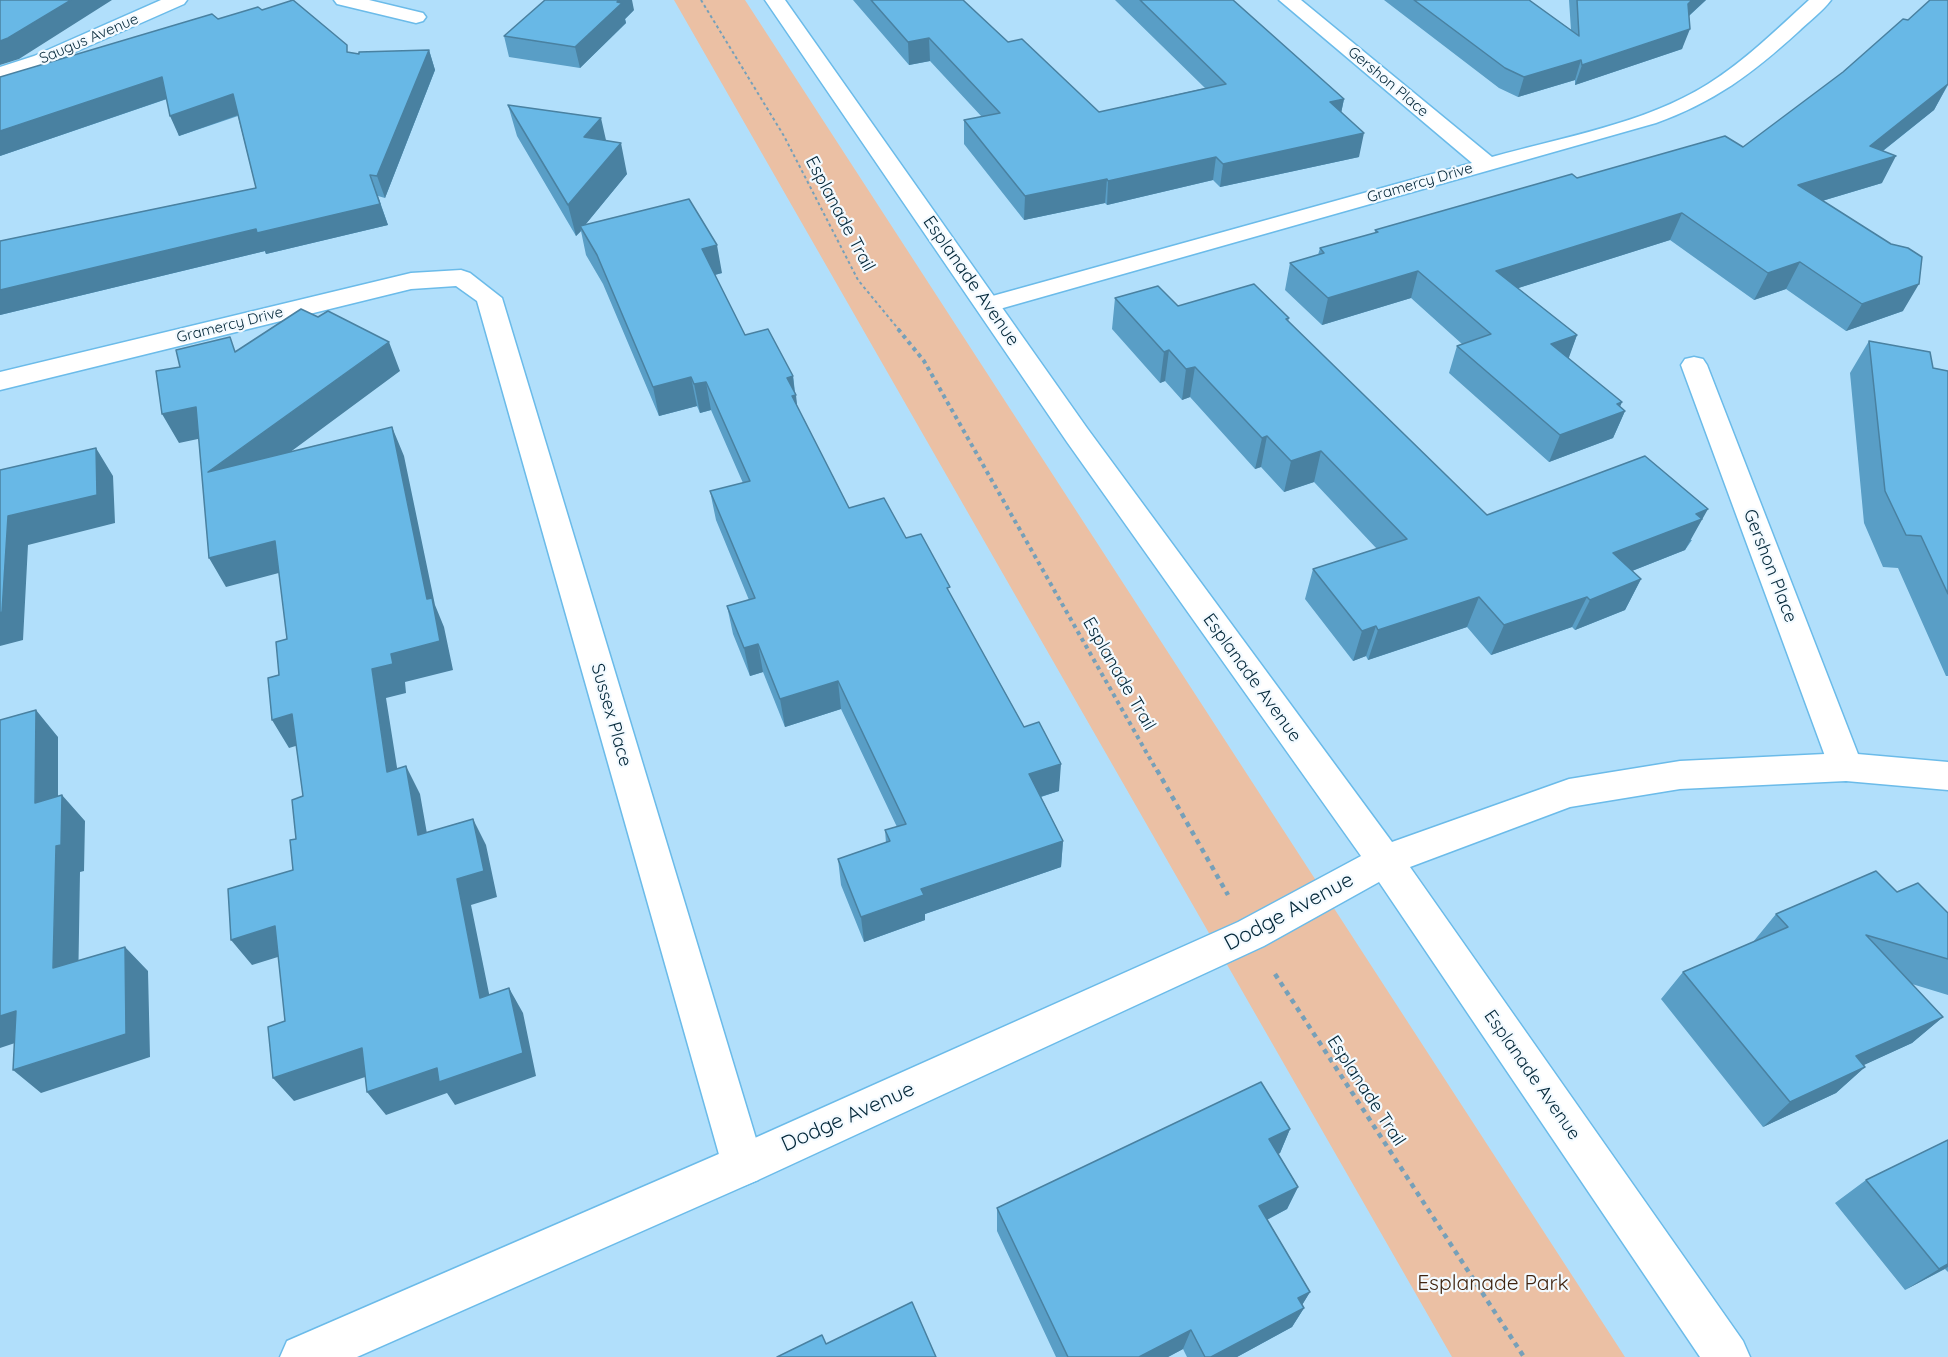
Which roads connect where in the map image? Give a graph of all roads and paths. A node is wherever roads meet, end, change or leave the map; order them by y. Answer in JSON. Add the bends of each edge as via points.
{"nodes":[{"id":1,"x":177,"y":0,"type":"edge"},
{"id":2,"x":344,"y":0,"type":"edge"},
{"id":3,"x":700,"y":0,"type":"edge"},
{"id":4,"x":775,"y":0,"type":"edge"},
{"id":5,"x":1289,"y":0,"type":"edge"},
{"id":6,"x":1821,"y":0,"type":"edge"},
{"id":7,"x":416,"y":17,"type":"dead end"},
{"id":8,"x":0,"y":74,"type":"edge"},
{"id":9,"x":1487,"y":164,"type":"junction"},
{"id":10,"x":461,"y":278,"type":"joint"},
{"id":11,"x":987,"y":305,"type":"junction"},
{"id":12,"x":1694,"y":365,"type":"dead end"},
{"id":13,"x":0,"y":381,"type":"edge"},
{"id":14,"x":1846,"y":768,"type":"junction"},
{"id":15,"x":1948,"y":776,"type":"edge"},
{"id":16,"x":1385,"y":861,"type":"junction"},
{"id":17,"x":1251,"y":934,"type":"junction"},
{"id":18,"x":743,"y":1165,"type":"junction"},
{"id":19,"x":303,"y":1357,"type":"edge"},
{"id":20,"x":1524,"y":1357,"type":"edge"},
{"id":21,"x":1727,"y":1357,"type":"edge"}],
"edges":[{"from":1,"to":8,"type":"street","name":"Saugus Avenue"},
{"from":2,"to":7,"type":"street"},
{"from":3,"to":17,"type":"path","name":"Esplanade Trail","via":[[784,136],[858,280],[924,361]]},
{"from":4,"to":11,"type":"street","name":"Esplanade Avenue"},
{"from":5,"to":9,"type":"street","name":"Gershon Place"},
{"from":6,"to":9,"type":"street","name":"Gramercy Drive","via":[[1747,66],[1679,107],[1625,127]]},
{"from":9,"to":11,"type":"street","name":"Gramercy Drive"},
{"from":10,"to":13,"type":"street","name":"Gramercy Drive","via":[[411,281]]},
{"from":10,"to":18,"type":"street","name":"Sussex Place","via":[[489,298]]},
{"from":11,"to":16,"type":"street","name":"Esplanade Avenue"},
{"from":12,"to":14,"type":"street","name":"Gershon Place"},
{"from":14,"to":15,"type":"street","name":"Dodge Avenue"},
{"from":14,"to":16,"type":"street","name":"Dodge Avenue","via":[[1680,775],[1569,793]]},
{"from":16,"to":17,"type":"street","name":"Dodge Avenue"},
{"from":16,"to":21,"type":"street","name":"Esplanade Avenue"},
{"from":17,"to":18,"type":"street","name":"Dodge Avenue"},
{"from":17,"to":20,"type":"path","name":"Esplanade Trail","via":[[1299,1014]]},
{"from":18,"to":19,"type":"street","name":"Dodge Avenue"}]}
